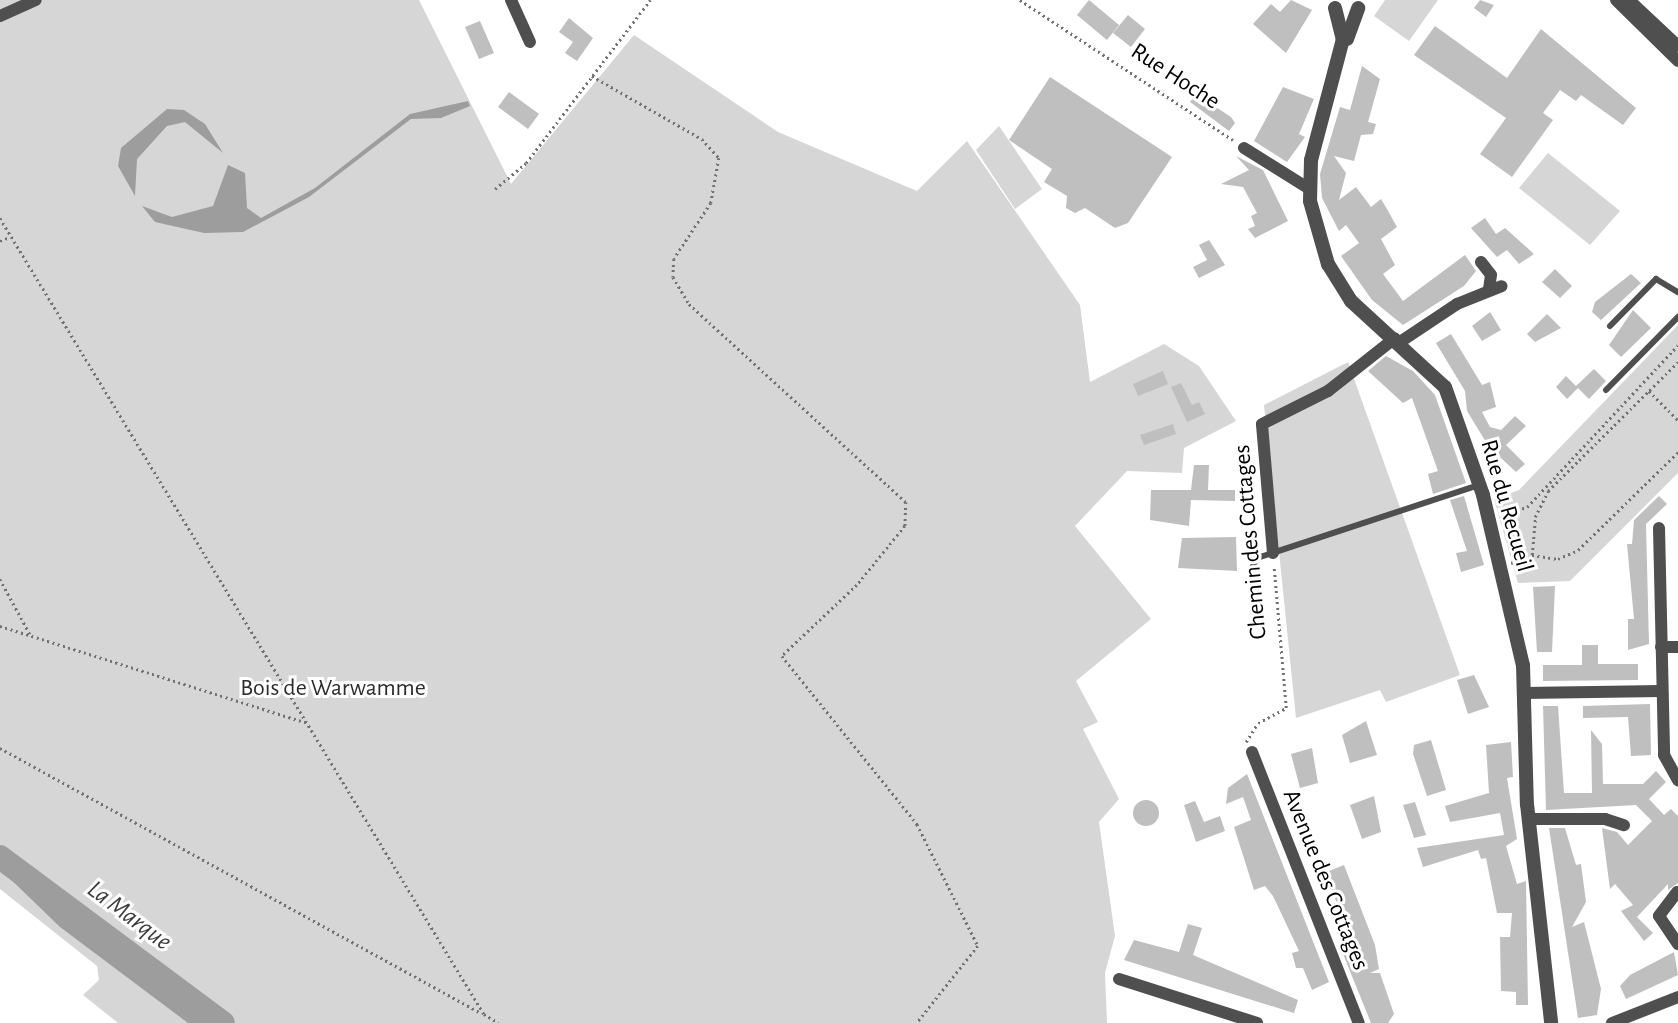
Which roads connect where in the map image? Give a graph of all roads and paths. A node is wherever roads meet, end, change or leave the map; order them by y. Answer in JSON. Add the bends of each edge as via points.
{"nodes":[{"id":1,"x":36,"y":0,"type":"edge"},
{"id":2,"x":511,"y":0,"type":"edge"},
{"id":3,"x":650,"y":0,"type":"edge"},
{"id":4,"x":1020,"y":0,"type":"edge"},
{"id":5,"x":1616,"y":0,"type":"edge"},
{"id":6,"x":1629,"y":0,"type":"edge"},
{"id":7,"x":1332,"y":4,"type":"edge"},
{"id":8,"x":1361,"y":4,"type":"edge"},
{"id":9,"x":0,"y":16,"type":"edge"},
{"id":10,"x":530,"y":42,"type":"dead end"},
{"id":11,"x":1678,"y":46,"type":"edge"},
{"id":12,"x":1340,"y":56,"type":"junction"},
{"id":13,"x":1678,"y":61,"type":"edge"},
{"id":14,"x":593,"y":76,"type":"junction"},
{"id":15,"x":1244,"y":148,"type":"joint"},
{"id":16,"x":495,"y":188,"type":"dead end"},
{"id":17,"x":1308,"y":188,"type":"junction"},
{"id":18,"x":0,"y":218,"type":"edge"},
{"id":19,"x":10,"y":237,"type":"junction"},
{"id":20,"x":0,"y":241,"type":"edge"},
{"id":21,"x":1481,"y":262,"type":"dead end"},
{"id":22,"x":1678,"y":292,"type":"edge"},
{"id":23,"x":1678,"y":317,"type":"edge"},
{"id":24,"x":1610,"y":326,"type":"dead end"},
{"id":25,"x":1397,"y":340,"type":"junction"},
{"id":26,"x":1678,"y":345,"type":"edge"},
{"id":27,"x":1678,"y":362,"type":"edge"},
{"id":28,"x":1606,"y":390,"type":"dead end"},
{"id":29,"x":1649,"y":391,"type":"junction"},
{"id":30,"x":1678,"y":420,"type":"edge"},
{"id":31,"x":1678,"y":452,"type":"edge"},
{"id":32,"x":1479,"y":485,"type":"junction"},
{"id":33,"x":1489,"y":518,"type":"junction"},
{"id":34,"x":1659,"y":528,"type":"dead end"},
{"id":35,"x":1497,"y":547,"type":"junction"},
{"id":36,"x":1273,"y":553,"type":"junction"},
{"id":37,"x":1532,"y":555,"type":"junction"},
{"id":38,"x":0,"y":579,"type":"edge"},
{"id":39,"x":1255,"y":618,"type":"dead end"},
{"id":40,"x":0,"y":626,"type":"edge"},
{"id":41,"x":31,"y":636,"type":"junction"},
{"id":42,"x":1678,"y":647,"type":"edge"},
{"id":43,"x":1661,"y":648,"type":"junction"},
{"id":44,"x":1662,"y":691,"type":"junction"},
{"id":45,"x":1524,"y":693,"type":"junction"},
{"id":46,"x":304,"y":722,"type":"junction"},
{"id":47,"x":0,"y":748,"type":"edge"},
{"id":48,"x":1252,"y":752,"type":"joint"},
{"id":49,"x":1678,"y":780,"type":"edge"},
{"id":50,"x":1529,"y":819,"type":"junction"},
{"id":51,"x":1625,"y":825,"type":"dead end"},
{"id":52,"x":1677,"y":891,"type":"edge"},
{"id":53,"x":1678,"y":944,"type":"edge"},
{"id":54,"x":1119,"y":979,"type":"dead end"},
{"id":55,"x":1678,"y":996,"type":"edge"},
{"id":56,"x":484,"y":1014,"type":"junction"},
{"id":57,"x":499,"y":1023,"type":"edge"},
{"id":58,"x":917,"y":1023,"type":"edge"},
{"id":59,"x":1257,"y":1023,"type":"edge"},
{"id":60,"x":1359,"y":1023,"type":"edge"},
{"id":61,"x":1551,"y":1023,"type":"edge"},
{"id":62,"x":1612,"y":1023,"type":"edge"}],
"edges":[{"from":1,"to":9,"type":"street"},
{"from":2,"to":10,"type":"street"},
{"from":3,"to":14,"type":"path"},
{"from":4,"to":15,"type":"path","name":"Rue Hoche"},
{"from":5,"to":13,"type":"street"},
{"from":6,"to":11,"type":"street"},
{"from":7,"to":8,"type":"street"},
{"from":7,"to":12,"type":"street","via":[[1343,31]]},
{"from":8,"to":12,"type":"street"},
{"from":12,"to":17,"type":"street"},
{"from":14,"to":16,"type":"path","via":[[526,163]]},
{"from":14,"to":58,"type":"path","via":[[702,139],[719,158],[711,204],[674,259],[673,277],[689,304],[906,502],[905,526],[857,585],[782,656],[917,824],[978,946]]},
{"from":15,"to":17,"type":"street"},
{"from":17,"to":25,"type":"street","name":"Rue du Recueil","via":[[1334,275],[1350,301]]},
{"from":18,"to":19,"type":"path"},
{"from":19,"to":20,"type":"path"},
{"from":19,"to":46,"type":"path"},
{"from":21,"to":25,"type":"street","via":[[1496,288]]},
{"from":22,"to":24,"type":"lane","via":[[1656,279]]},
{"from":23,"to":28,"type":"lane"},
{"from":25,"to":32,"type":"street","name":"Rue du Recueil","via":[[1445,387]]},
{"from":25,"to":36,"type":"street","name":"Chemin des Cottages","via":[[1328,391],[1262,424]]},
{"from":26,"to":33,"type":"path","via":[[1527,507]]},
{"from":27,"to":29,"type":"path"},
{"from":29,"to":30,"type":"path"},
{"from":29,"to":37,"type":"path","via":[[1548,491],[1535,517]]},
{"from":31,"to":37,"type":"path","via":[[1578,550],[1558,559]]},
{"from":32,"to":33,"type":"street","name":"Rue du Recueil"},
{"from":32,"to":36,"type":"lane"},
{"from":33,"to":35,"type":"street","name":"Rue du Recueil"},
{"from":34,"to":43,"type":"street"},
{"from":35,"to":37,"type":"path","via":[[1503,546],[1508,564]]},
{"from":35,"to":45,"type":"street","name":"Rue du Recueil"},
{"from":36,"to":39,"type":"lane","via":[[1257,558],[1252,568]]},
{"from":36,"to":48,"type":"path","name":"Chemin des Cottages","via":[[1286,708],[1258,723],[1246,741]]},
{"from":38,"to":41,"type":"path"},
{"from":40,"to":41,"type":"path"},
{"from":41,"to":46,"type":"path"},
{"from":42,"to":43,"type":"street"},
{"from":43,"to":44,"type":"street"},
{"from":44,"to":45,"type":"street"},
{"from":44,"to":49,"type":"street","via":[[1664,755]]},
{"from":45,"to":50,"type":"street","name":"Rue du Recueil"},
{"from":46,"to":56,"type":"path"},
{"from":47,"to":56,"type":"path"},
{"from":48,"to":60,"type":"street","name":"Avenue des Cottages"},
{"from":50,"to":51,"type":"street","via":[[1605,819]]},
{"from":50,"to":61,"type":"street","name":"Rue du Recueil"},
{"from":52,"to":53,"type":"street","via":[[1659,916]]},
{"from":54,"to":59,"type":"street"},
{"from":55,"to":62,"type":"street"},
{"from":56,"to":57,"type":"path"}]}
